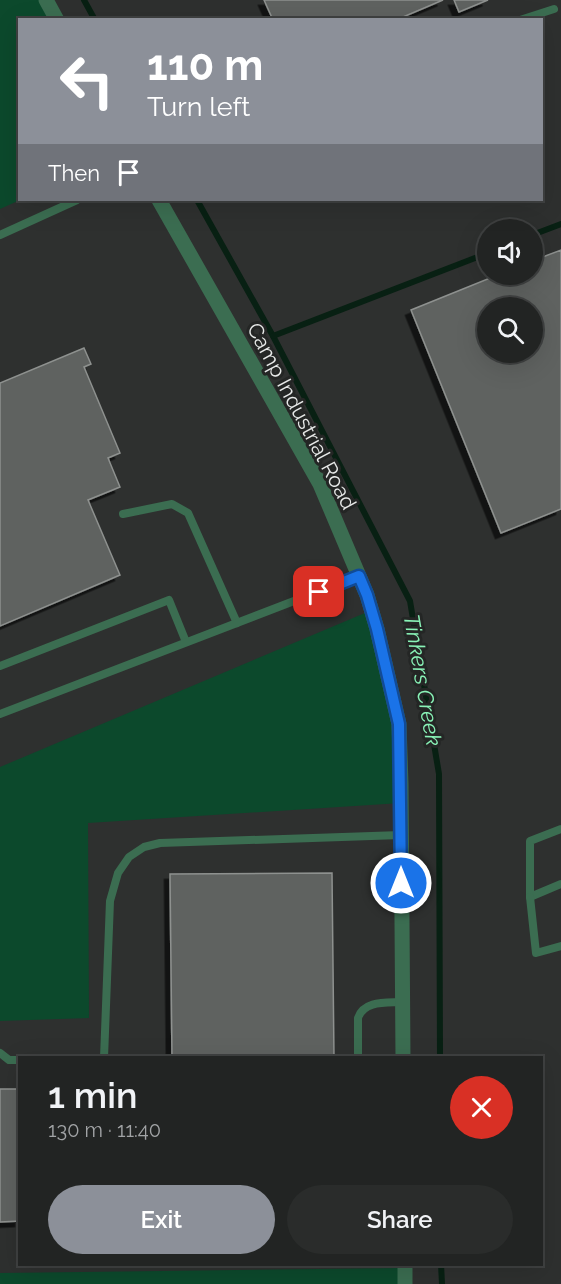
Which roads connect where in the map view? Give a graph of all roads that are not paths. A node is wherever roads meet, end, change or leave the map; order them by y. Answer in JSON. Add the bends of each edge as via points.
{"nodes":[{"id":1,"x":46,"y":0,"type":"edge"},
{"id":2,"x":554,"y":9,"type":"dead end"},
{"id":3,"x":56,"y":18,"type":"edge"},
{"id":4,"x":526,"y":18,"type":"edge"},
{"id":5,"x":75,"y":201,"type":"edge"},
{"id":6,"x":160,"y":201,"type":"edge"},
{"id":7,"x":0,"y":235,"type":"edge"},
{"id":8,"x":123,"y":514,"type":"dead end"},
{"id":9,"x":359,"y":576,"type":"junction"},
{"id":10,"x":237,"y":623,"type":"junction"},
{"id":11,"x":186,"y":642,"type":"junction"},
{"id":12,"x":0,"y":666,"type":"edge"},
{"id":13,"x":0,"y":714,"type":"edge"},
{"id":14,"x":561,"y":829,"type":"edge"},
{"id":15,"x":401,"y":835,"type":"junction"},
{"id":16,"x":561,"y":884,"type":"edge"},
{"id":17,"x":530,"y":897,"type":"junction"},
{"id":18,"x":561,"y":946,"type":"edge"},
{"id":19,"x":402,"y":1002,"type":"junction"},
{"id":20,"x":0,"y":1053,"type":"edge"},
{"id":21,"x":104,"y":1056,"type":"edge"},
{"id":22,"x":358,"y":1056,"type":"edge"},
{"id":23,"x":403,"y":1056,"type":"edge"},
{"id":24,"x":18,"y":1059,"type":"edge"},
{"id":25,"x":405,"y":1266,"type":"edge"},
{"id":26,"x":405,"y":1284,"type":"edge"}],
"edges":[{"from":1,"to":3,"type":"street"},
{"from":2,"to":4,"type":"lane"},
{"from":5,"to":7,"type":"lane"},
{"from":6,"to":9,"type":"street","name":"Camp Industrial Road","via":[[320,484]]},
{"from":8,"to":10,"type":"lane","via":[[172,504],[188,513]]},
{"from":9,"to":10,"type":"lane"},
{"from":9,"to":15,"type":"street","name":"Camp Industrial Road","via":[[377,629],[399,724]]},
{"from":10,"to":11,"type":"lane"},
{"from":11,"to":12,"type":"lane","via":[[169,600]]},
{"from":11,"to":13,"type":"lane"},
{"from":14,"to":17,"type":"lane","via":[[530,842]]},
{"from":15,"to":19,"type":"street","name":"Camp Industrial Road"},
{"from":15,"to":21,"type":"lane","via":[[160,843],[129,857],[118,873],[110,902]]},
{"from":16,"to":17,"type":"lane"},
{"from":17,"to":18,"type":"lane","via":[[536,953]]},
{"from":19,"to":22,"type":"lane","via":[[377,1003],[360,1012]]},
{"from":19,"to":23,"type":"street","name":"Camp Industrial Road"},
{"from":20,"to":24,"type":"lane","via":[[9,1060]]},
{"from":25,"to":26,"type":"street"}]}
